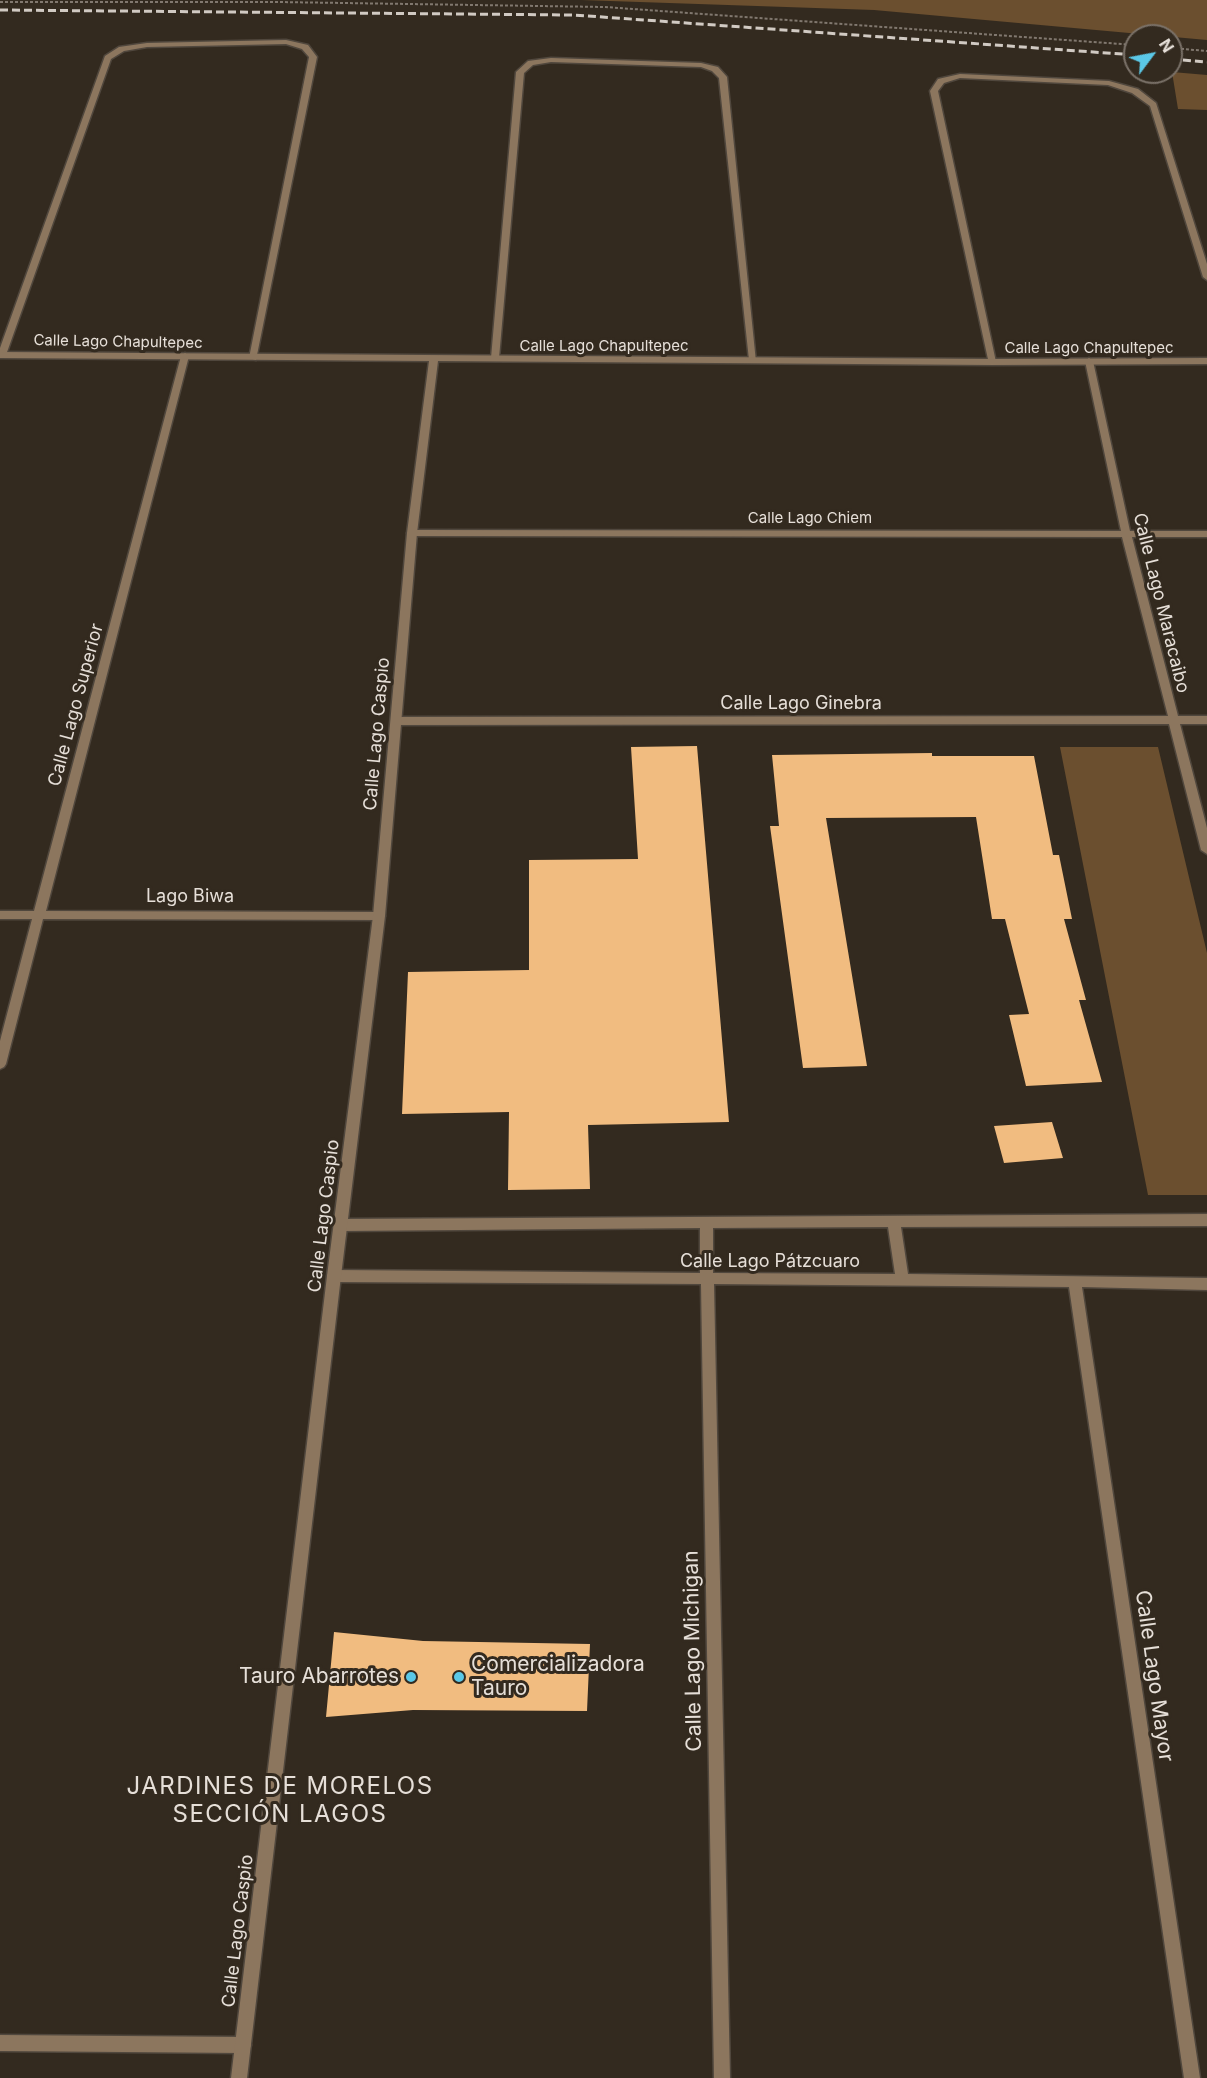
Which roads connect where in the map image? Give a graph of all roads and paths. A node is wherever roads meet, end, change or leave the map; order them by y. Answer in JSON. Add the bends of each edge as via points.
{"nodes":[{"id":1,"x":0,"y":2,"type":"edge"},
{"id":2,"x":1123,"y":44,"type":"edge"},
{"id":3,"x":1183,"y":49,"type":"edge"},
{"id":4,"x":1207,"y":51,"type":"edge"},
{"id":5,"x":1207,"y":277,"type":"edge"},
{"id":6,"x":1,"y":355,"type":"edge"},
{"id":7,"x":185,"y":356,"type":"junction"},
{"id":8,"x":253,"y":358,"type":"junction"},
{"id":9,"x":434,"y":358,"type":"junction"},
{"id":10,"x":495,"y":358,"type":"junction"},
{"id":11,"x":753,"y":360,"type":"junction"},
{"id":12,"x":1089,"y":361,"type":"junction"},
{"id":13,"x":1207,"y":361,"type":"edge"},
{"id":14,"x":992,"y":362,"type":"junction"},
{"id":15,"x":412,"y":533,"type":"junction"},
{"id":16,"x":1126,"y":533,"type":"junction"},
{"id":17,"x":1207,"y":534,"type":"edge"},
{"id":18,"x":1173,"y":719,"type":"junction"},
{"id":19,"x":1207,"y":720,"type":"edge"},
{"id":20,"x":396,"y":722,"type":"junction"},
{"id":21,"x":1207,"y":850,"type":"edge"},
{"id":22,"x":0,"y":915,"type":"edge"},
{"id":23,"x":37,"y":915,"type":"junction"},
{"id":24,"x":379,"y":916,"type":"junction"},
{"id":25,"x":0,"y":1064,"type":"edge"},
{"id":26,"x":1207,"y":1220,"type":"edge"},
{"id":27,"x":894,"y":1223,"type":"junction"},
{"id":28,"x":706,"y":1224,"type":"junction"},
{"id":29,"x":342,"y":1225,"type":"junction"},
{"id":30,"x":334,"y":1276,"type":"junction"},
{"id":31,"x":707,"y":1279,"type":"junction"},
{"id":32,"x":902,"y":1280,"type":"junction"},
{"id":33,"x":1075,"y":1281,"type":"junction"},
{"id":34,"x":1207,"y":1284,"type":"edge"},
{"id":35,"x":0,"y":2043,"type":"edge"},
{"id":36,"x":243,"y":2045,"type":"junction"},
{"id":37,"x":239,"y":2078,"type":"edge"},
{"id":38,"x":722,"y":2078,"type":"edge"},
{"id":39,"x":1192,"y":2078,"type":"edge"}],
"edges":[{"from":1,"to":2,"type":"path","via":[[605,7]]},
{"from":3,"to":4,"type":"path"},
{"from":5,"to":14,"type":"street","via":[[1153,105],[1135,91],[1109,83],[960,76],[941,81],[934,91]]},
{"from":6,"to":7,"type":"street","name":"Calle Lago Chapultepec"},
{"from":6,"to":8,"type":"street","via":[[108,58],[122,49],[147,45],[286,42],[305,47],[313,57]]},
{"from":7,"to":8,"type":"street","name":"Calle Lago Chapultepec"},
{"from":7,"to":23,"type":"street","name":"Calle Lago Superior"},
{"from":8,"to":9,"type":"street","name":"Calle Lago Chapultepec"},
{"from":9,"to":10,"type":"street","name":"Calle Lago Chapultepec"},
{"from":9,"to":15,"type":"street","name":"Calle Lago Caspio"},
{"from":10,"to":11,"type":"street","name":"Calle Lago Chapultepec"},
{"from":10,"to":11,"type":"street","via":[[520,72],[531,63],[551,60],[700,65],[715,69],[723,77]]},
{"from":11,"to":14,"type":"street","name":"Calle Lago Chapultepec"},
{"from":12,"to":13,"type":"street","name":"Calle Lago Chapultepec"},
{"from":12,"to":14,"type":"street","name":"Calle Lago Chapultepec"},
{"from":12,"to":16,"type":"street","name":"Calle Lago Maracaibo"},
{"from":15,"to":16,"type":"street","name":"Calle Lago Chiem"},
{"from":15,"to":20,"type":"street","name":"Calle Lago Caspio"},
{"from":16,"to":17,"type":"street","name":"Calle Lago Chiem"},
{"from":16,"to":18,"type":"street","name":"Calle Lago Maracaibo"},
{"from":18,"to":19,"type":"street","name":"Calle Lago Ginebra"},
{"from":18,"to":20,"type":"street","name":"Calle Lago Ginebra"},
{"from":18,"to":21,"type":"street","name":"Calle Lago Maracaibo"},
{"from":20,"to":24,"type":"street","name":"Calle Lago Caspio"},
{"from":22,"to":23,"type":"street","name":"Lago Biwa"},
{"from":23,"to":24,"type":"street","name":"Lago Biwa"},
{"from":23,"to":25,"type":"street","name":"Calle Lago Superior"},
{"from":24,"to":29,"type":"street","name":"Calle Lago Caspio"},
{"from":26,"to":27,"type":"street"},
{"from":27,"to":28,"type":"street"},
{"from":27,"to":32,"type":"street"},
{"from":28,"to":29,"type":"street"},
{"from":28,"to":31,"type":"street","name":"Calle Lago Michigan"},
{"from":29,"to":30,"type":"street","name":"Calle Lago Caspio"},
{"from":30,"to":31,"type":"street","name":"Calle Lago Pátzcuaro"},
{"from":30,"to":36,"type":"street","name":"Calle Lago Caspio"},
{"from":31,"to":32,"type":"street","name":"Calle Lago Pátzcuaro"},
{"from":31,"to":38,"type":"street","name":"Calle Lago Michigan"},
{"from":32,"to":33,"type":"street","name":"Calle Lago Pátzcuaro"},
{"from":33,"to":34,"type":"street","name":"Calle Lago Pátzcuaro"},
{"from":33,"to":39,"type":"street","name":"Calle Lago Mayor"},
{"from":35,"to":36,"type":"street"},
{"from":36,"to":37,"type":"street","name":"Calle Lago Caspio"}]}
